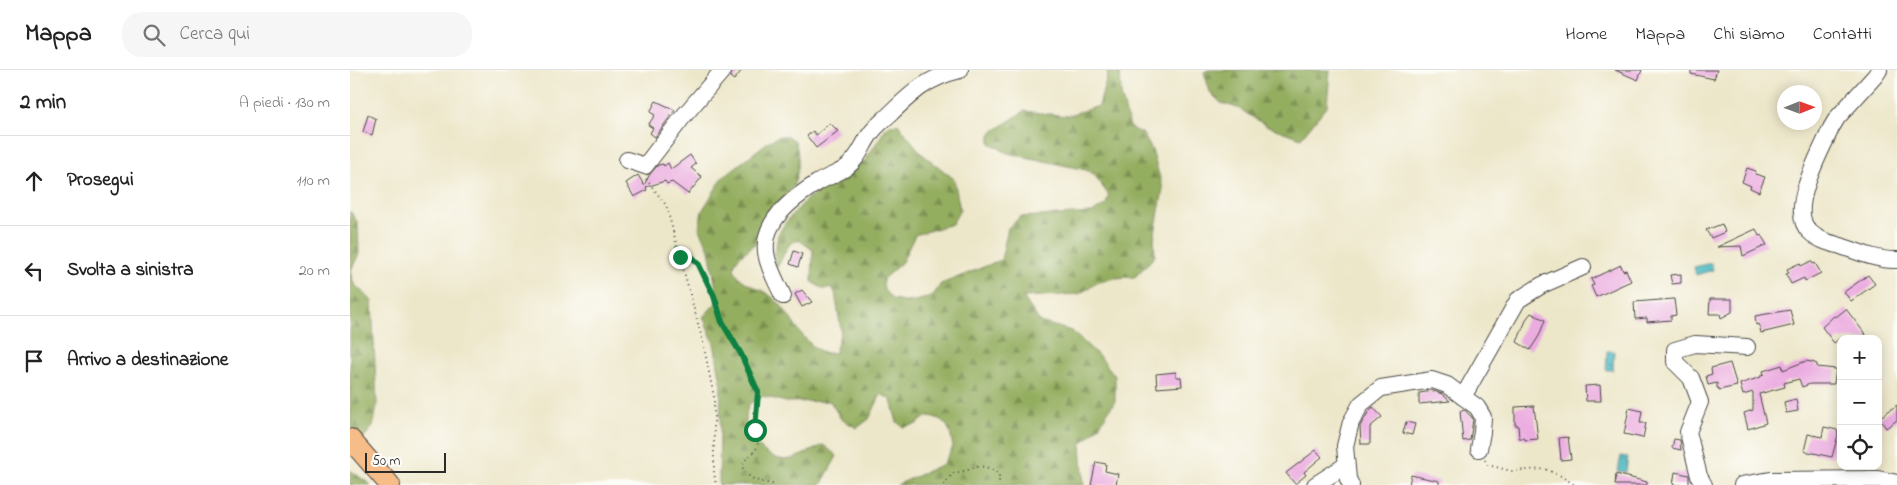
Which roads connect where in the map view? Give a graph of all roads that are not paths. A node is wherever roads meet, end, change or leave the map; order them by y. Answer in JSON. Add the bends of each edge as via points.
{"nodes":[{"id":1,"x":723,"y":70,"type":"edge"},
{"id":2,"x":960,"y":70,"type":"edge"},
{"id":3,"x":1879,"y":70,"type":"edge"},
{"id":4,"x":627,"y":160,"type":"dead end"},
{"id":5,"x":1897,"y":260,"type":"edge"},
{"id":6,"x":1582,"y":267,"type":"dead end"},
{"id":7,"x":783,"y":296,"type":"dead end"},
{"id":8,"x":1747,"y":347,"type":"dead end"},
{"id":9,"x":1463,"y":396,"type":"junction"},
{"id":10,"x":350,"y":439,"type":"edge"},
{"id":11,"x":1479,"y":449,"type":"road end"},
{"id":12,"x":1346,"y":464,"type":"junction"},
{"id":13,"x":1897,"y":484,"type":"edge"},
{"id":14,"x":390,"y":485,"type":"edge"},
{"id":15,"x":1315,"y":485,"type":"edge"},
{"id":16,"x":1351,"y":485,"type":"edge"},
{"id":17,"x":1704,"y":485,"type":"edge"},
{"id":18,"x":1742,"y":485,"type":"edge"}],
"edges":[{"from":1,"to":4,"type":"street","via":[[645,166]]},
{"from":2,"to":7,"type":"street","via":[[920,86],[871,132],[860,154],[846,168],[817,183],[782,211],[771,225],[765,252]]},
{"from":3,"to":5,"type":"street","via":[[1831,128],[1802,198],[1801,211],[1805,226],[1817,237],[1880,259]]},
{"from":6,"to":9,"type":"street","via":[[1518,300]]},
{"from":8,"to":17,"type":"street","via":[[1695,344],[1675,350],[1675,362],[1691,378],[1700,402],[1688,432]]},
{"from":9,"to":11,"type":"street","via":[[1477,407],[1482,417]]},
{"from":9,"to":12,"type":"street","via":[[1432,380],[1381,388],[1361,404],[1351,422],[1345,446]]},
{"from":10,"to":14,"type":"main road"},
{"from":12,"to":15,"type":"street"},
{"from":12,"to":16,"type":"street"},
{"from":13,"to":18,"type":"street","via":[[1878,479],[1772,480]]}]}
